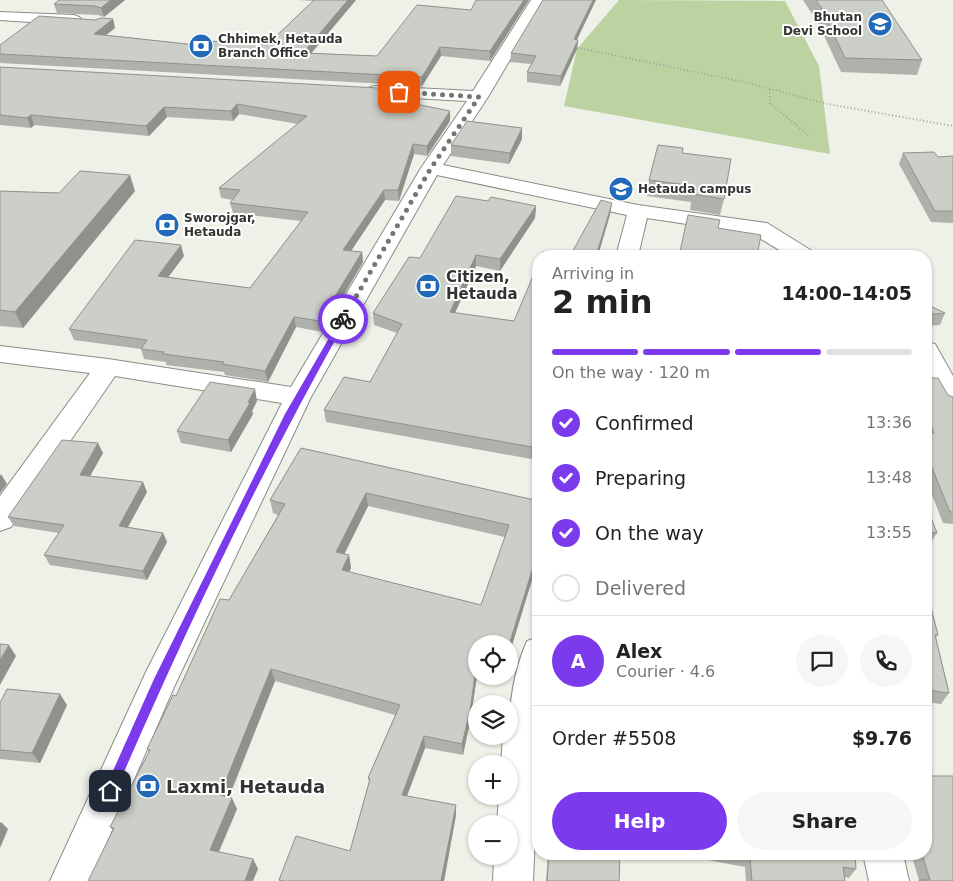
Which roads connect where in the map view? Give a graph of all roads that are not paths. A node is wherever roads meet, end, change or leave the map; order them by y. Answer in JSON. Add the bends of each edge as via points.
{"nodes":[{"id":1,"x":538,"y":0,"type":"edge"},
{"id":2,"x":0,"y":16,"type":"edge"},
{"id":3,"x":88,"y":21,"type":"edge"},
{"id":4,"x":359,"y":90,"type":"edge"},
{"id":5,"x":479,"y":97,"type":"junction"},
{"id":6,"x":431,"y":168,"type":"junction"},
{"id":7,"x":638,"y":211,"type":"junction"},
{"id":8,"x":759,"y":228,"type":"junction"},
{"id":9,"x":628,"y":250,"type":"edge"},
{"id":10,"x":763,"y":250,"type":"edge"},
{"id":11,"x":794,"y":250,"type":"edge"},
{"id":12,"x":0,"y":354,"type":"edge"},
{"id":13,"x":932,"y":361,"type":"edge"},
{"id":14,"x":108,"y":367,"type":"junction"},
{"id":15,"x":298,"y":396,"type":"junction"},
{"id":16,"x":953,"y":400,"type":"edge"},
{"id":17,"x":0,"y":519,"type":"edge"},
{"id":18,"x":532,"y":684,"type":"edge"},
{"id":19,"x":884,"y":860,"type":"edge"},
{"id":20,"x":70,"y":881,"type":"edge"},
{"id":21,"x":513,"y":881,"type":"edge"},
{"id":22,"x":889,"y":881,"type":"edge"}],
"edges":[{"from":1,"to":5,"type":"street"},
{"from":2,"to":3,"type":"street"},
{"from":4,"to":5,"type":"street"},
{"from":5,"to":6,"type":"street"},
{"from":6,"to":7,"type":"street"},
{"from":6,"to":15,"type":"street"},
{"from":7,"to":8,"type":"street"},
{"from":7,"to":9,"type":"street"},
{"from":8,"to":10,"type":"street"},
{"from":8,"to":11,"type":"street"},
{"from":12,"to":14,"type":"street"},
{"from":13,"to":16,"type":"street"},
{"from":14,"to":15,"type":"street"},
{"from":14,"to":17,"type":"street"},
{"from":15,"to":20,"type":"street","via":[[158,683]]},
{"from":18,"to":21,"type":"street","via":[[521,734]]},
{"from":19,"to":22,"type":"street"}]}
